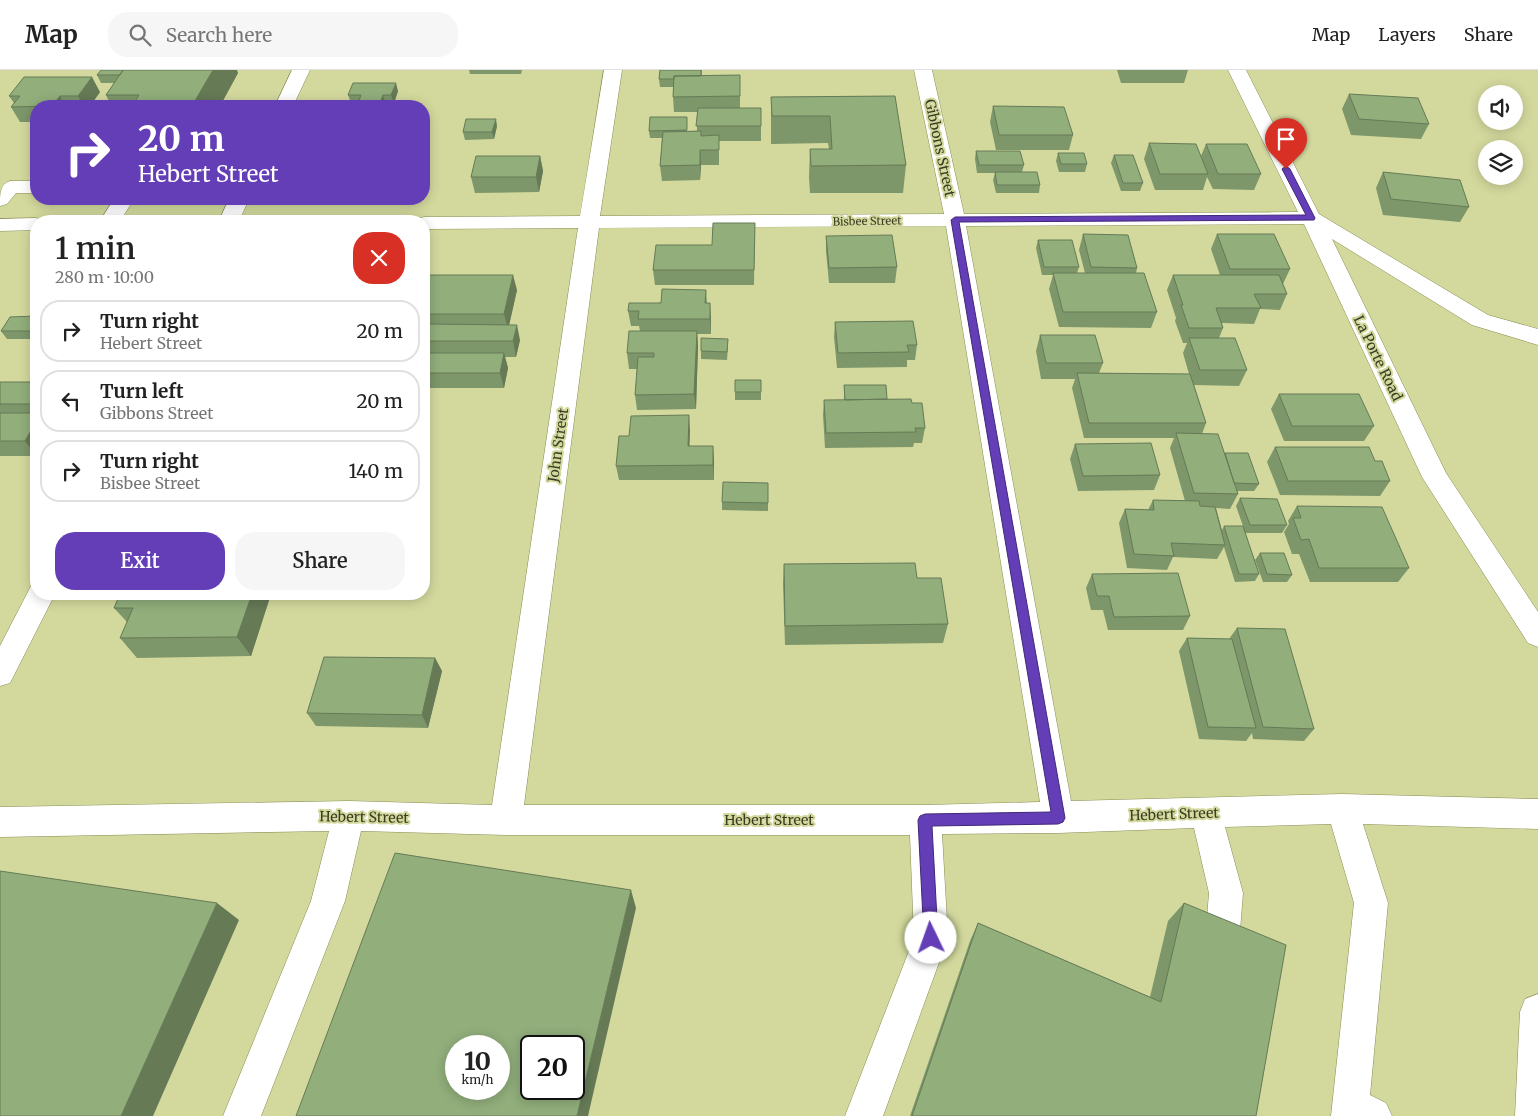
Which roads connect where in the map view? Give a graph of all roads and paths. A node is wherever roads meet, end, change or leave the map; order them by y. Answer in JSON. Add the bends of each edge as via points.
{"nodes":[{"id":1,"x":301,"y":70,"type":"edge"},
{"id":2,"x":613,"y":70,"type":"edge"},
{"id":3,"x":923,"y":70,"type":"edge"},
{"id":4,"x":1237,"y":70,"type":"edge"},
{"id":5,"x":287,"y":100,"type":"edge"},
{"id":6,"x":30,"y":186,"type":"edge"},
{"id":7,"x":0,"y":200,"type":"edge"},
{"id":8,"x":1311,"y":218,"type":"junction"},
{"id":9,"x":955,"y":220,"type":"junction"},
{"id":10,"x":430,"y":223,"type":"edge"},
{"id":11,"x":589,"y":223,"type":"junction"},
{"id":12,"x":30,"y":224,"type":"edge"},
{"id":13,"x":0,"y":225,"type":"edge"},
{"id":14,"x":1538,"y":336,"type":"edge"},
{"id":15,"x":38,"y":600,"type":"edge"},
{"id":16,"x":1538,"y":635,"type":"edge"},
{"id":17,"x":0,"y":674,"type":"edge"},
{"id":18,"x":1342,"y":809,"type":"junction"},
{"id":19,"x":1206,"y":813,"type":"junction"},
{"id":20,"x":1538,"y":814,"type":"edge"},
{"id":21,"x":350,"y":816,"type":"junction"},
{"id":22,"x":1058,"y":818,"type":"junction"},
{"id":23,"x":506,"y":820,"type":"junction"},
{"id":24,"x":925,"y":820,"type":"junction"},
{"id":25,"x":0,"y":822,"type":"edge"},
{"id":26,"x":1222,"y":943,"type":"edge"},
{"id":27,"x":1538,"y":1012,"type":"edge"},
{"id":28,"x":1358,"y":1112,"type":"edge"},
{"id":29,"x":242,"y":1116,"type":"edge"},
{"id":30,"x":864,"y":1116,"type":"edge"},
{"id":31,"x":1534,"y":1116,"type":"edge"}],
"edges":[{"from":1,"to":5,"type":"street"},
{"from":2,"to":11,"type":"street","name":"John Street"},
{"from":3,"to":9,"type":"street","name":"Gibbons Street"},
{"from":4,"to":8,"type":"street","name":"La Porte Road"},
{"from":6,"to":7,"type":"street","via":[[10,186]]},
{"from":8,"to":9,"type":"street","name":"Bisbee Street"},
{"from":8,"to":14,"type":"street","via":[[1480,320]]},
{"from":8,"to":16,"type":"street","name":"La Porte Road","via":[[1436,477]]},
{"from":9,"to":11,"type":"street","name":"Bisbee Street"},
{"from":9,"to":22,"type":"street","name":"Gibbons Street"},
{"from":10,"to":11,"type":"street","name":"Bisbee Street"},
{"from":11,"to":23,"type":"street","name":"John Street"},
{"from":12,"to":13,"type":"street"},
{"from":15,"to":17,"type":"street"},
{"from":18,"to":19,"type":"street","name":"Hebert Street"},
{"from":18,"to":20,"type":"street","name":"Hebert Street"},
{"from":18,"to":28,"type":"street","via":[[1371,903]]},
{"from":19,"to":22,"type":"street","name":"Hebert Street"},
{"from":19,"to":26,"type":"street","via":[[1226,893]]},
{"from":21,"to":23,"type":"street","name":"Hebert Street"},
{"from":21,"to":25,"type":"street","name":"Hebert Street"},
{"from":21,"to":29,"type":"street","via":[[328,901]]},
{"from":22,"to":24,"type":"street","name":"Hebert Street"},
{"from":23,"to":24,"type":"street","name":"Hebert Street"},
{"from":24,"to":30,"type":"street","via":[[931,938]]},
{"from":27,"to":31,"type":"street"}]}
